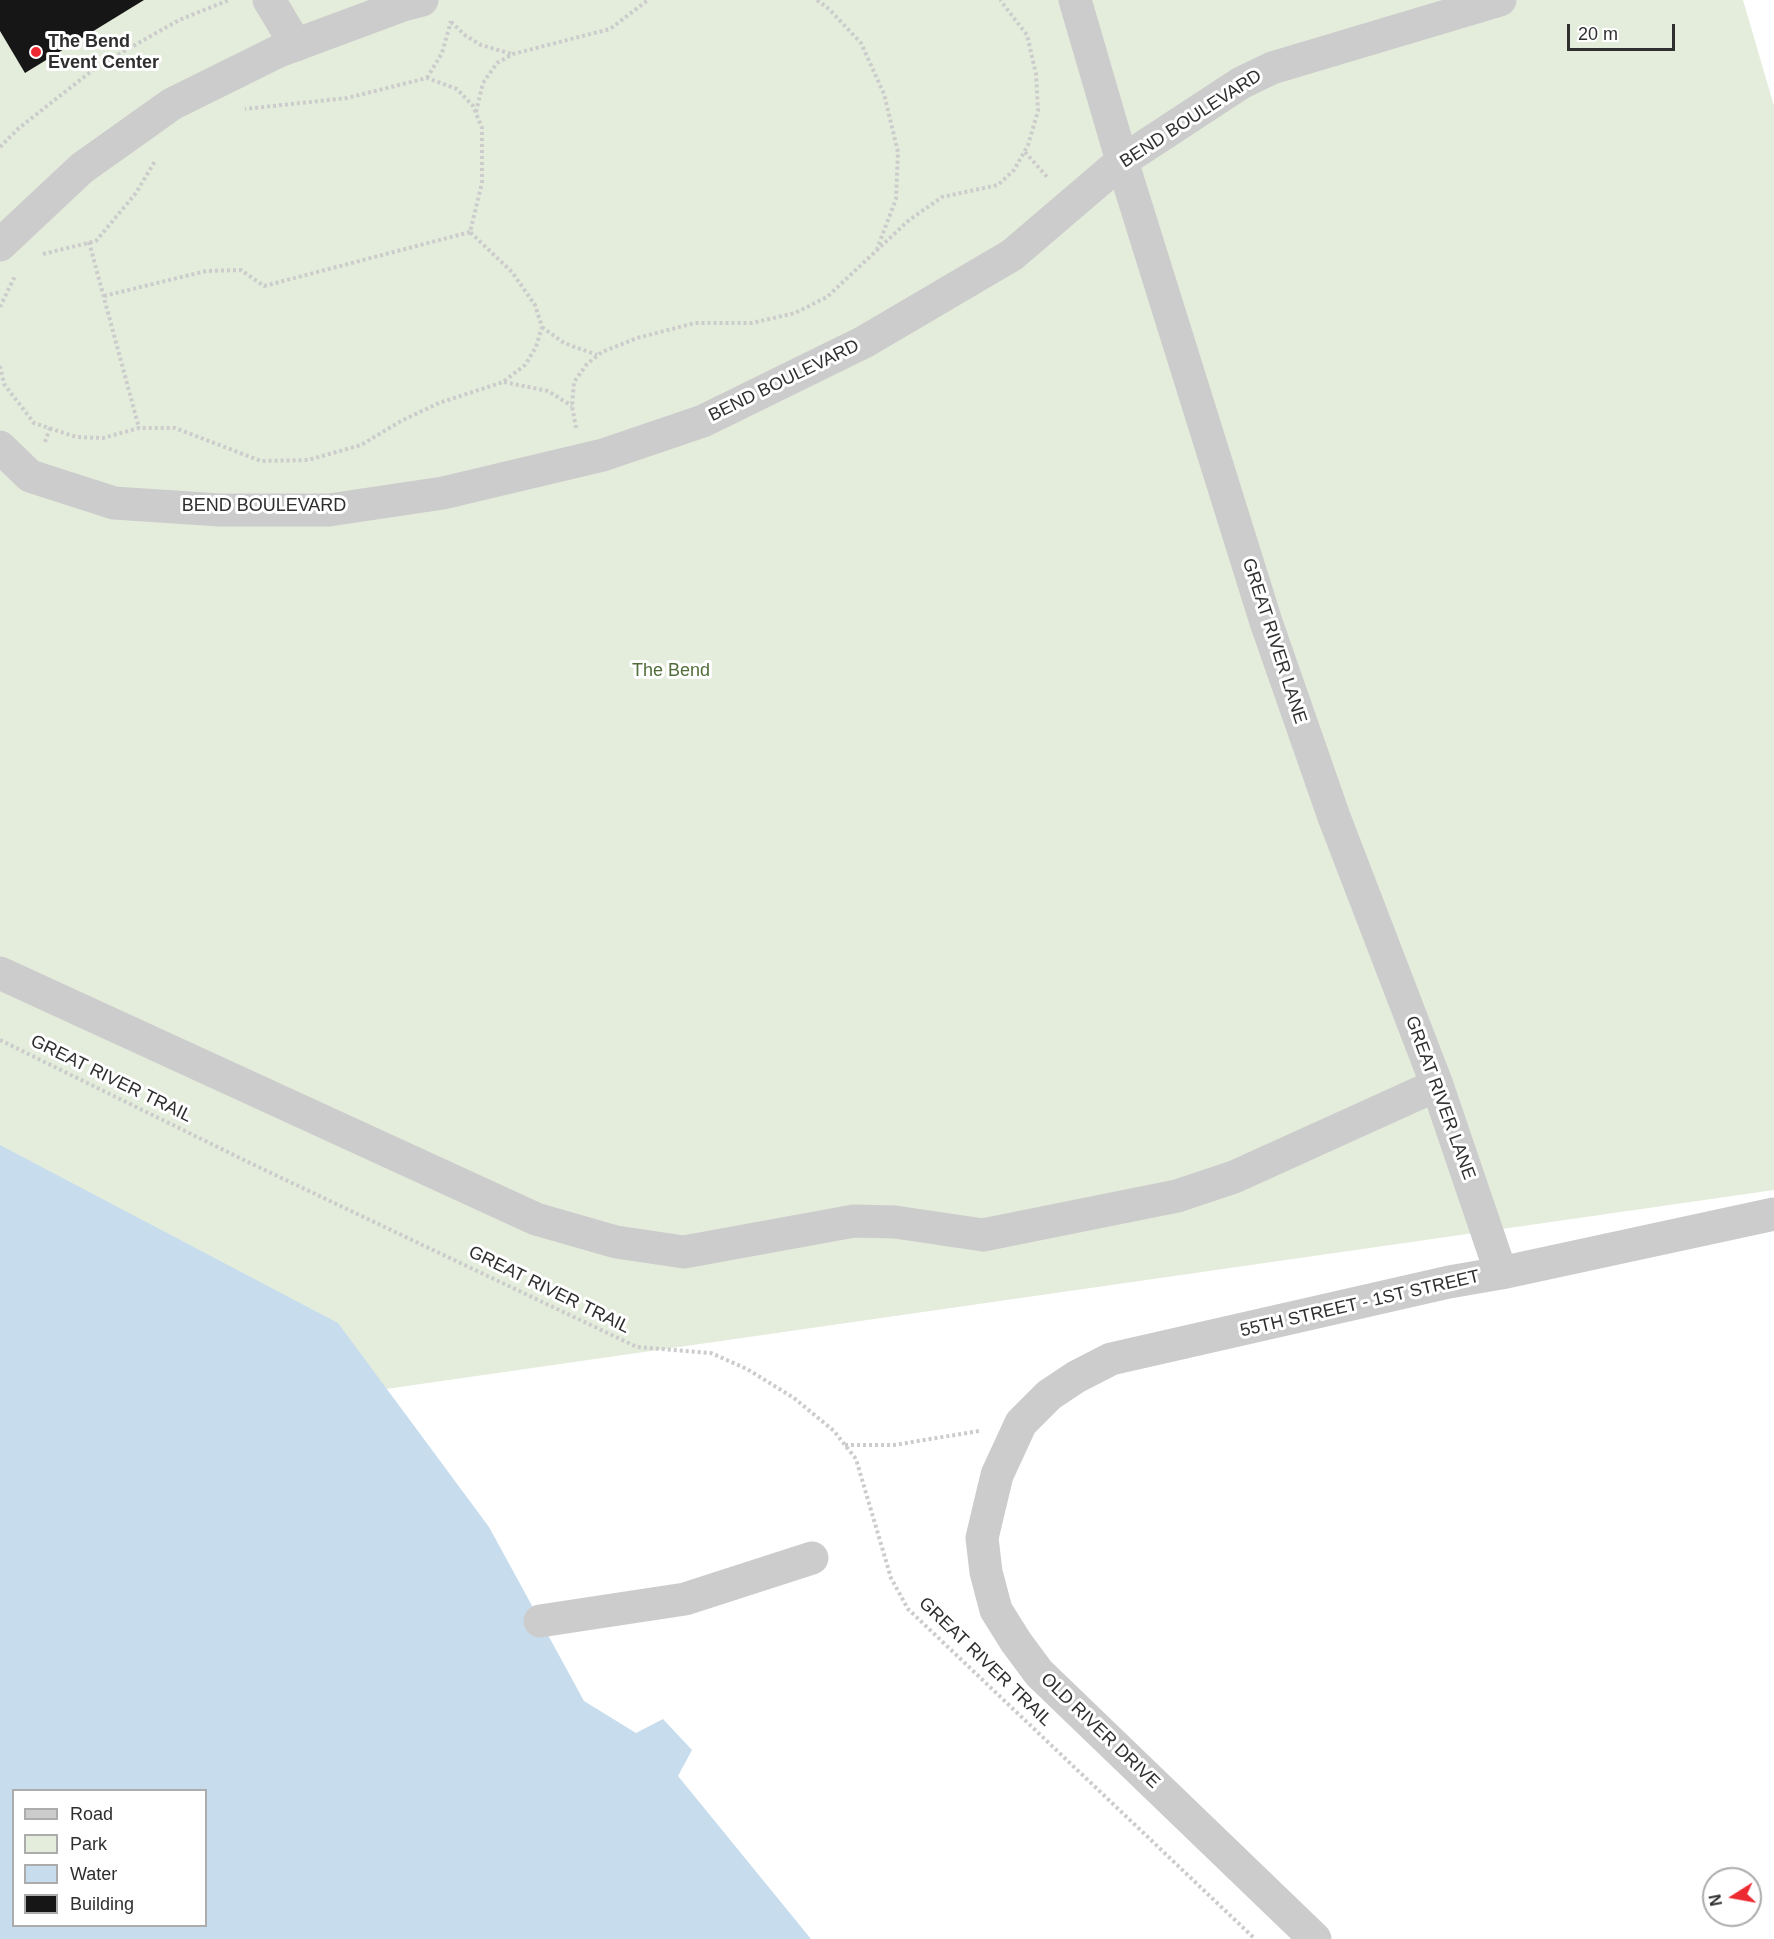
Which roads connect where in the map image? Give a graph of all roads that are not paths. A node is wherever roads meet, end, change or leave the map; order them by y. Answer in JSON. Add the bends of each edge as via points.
{"nodes":[{"id":1,"x":269,"y":0,"type":"edge"},
{"id":2,"x":1075,"y":0,"type":"edge"},
{"id":3,"x":1500,"y":0,"type":"edge"},
{"id":4,"x":435,"y":5,"type":"edge"},
{"id":5,"x":296,"y":45,"type":"junction"},
{"id":6,"x":1122,"y":161,"type":"junction"},
{"id":7,"x":9,"y":258,"type":"edge"},
{"id":8,"x":0,"y":447,"type":"edge"},
{"id":9,"x":0,"y":973,"type":"edge"},
{"id":10,"x":1437,"y":1085,"type":"junction"},
{"id":11,"x":1774,"y":1214,"type":"edge"},
{"id":12,"x":1501,"y":1273,"type":"junction"},
{"id":13,"x":997,"y":1475,"type":"joint"},
{"id":14,"x":812,"y":1558,"type":"dead end"},
{"id":15,"x":540,"y":1621,"type":"dead end"},
{"id":16,"x":1315,"y":1939,"type":"edge"}],
"edges":[{"from":1,"to":5,"type":"street"},
{"from":2,"to":6,"type":"street","name":"GREAT RIVER LANE"},
{"from":3,"to":6,"type":"street","name":"BEND BOULEVARD","via":[[1272,68],[1241,83]]},
{"from":4,"to":5,"type":"street","via":[[403,4]]},
{"from":5,"to":7,"type":"street","via":[[172,104],[82,168]]},
{"from":6,"to":8,"type":"street","name":"BEND BOULEVARD","via":[[1012,255],[864,342],[703,421],[603,455],[443,493],[329,510],[220,510],[114,503],[30,476]]},
{"from":6,"to":10,"type":"street","name":"GREAT RIVER LANE","via":[[1266,622],[1334,817]]},
{"from":9,"to":10,"type":"street","via":[[536,1219],[616,1242],[684,1252],[854,1221],[895,1222],[983,1236],[1177,1196],[1234,1177]]},
{"from":10,"to":12,"type":"street","name":"GREAT RIVER LANE"},
{"from":11,"to":12,"type":"street","name":"55TH STREET - 1ST STREET"},
{"from":12,"to":13,"type":"street","name":"55TH STREET - 1ST STREET","via":[[1111,1359],[1049,1395],[1021,1423]]},
{"from":13,"to":16,"type":"street","name":"OLD RIVER DRIVE","via":[[981,1538],[996,1610],[1016,1642],[1039,1673]]},
{"from":14,"to":15,"type":"street","via":[[685,1599]]}]}
